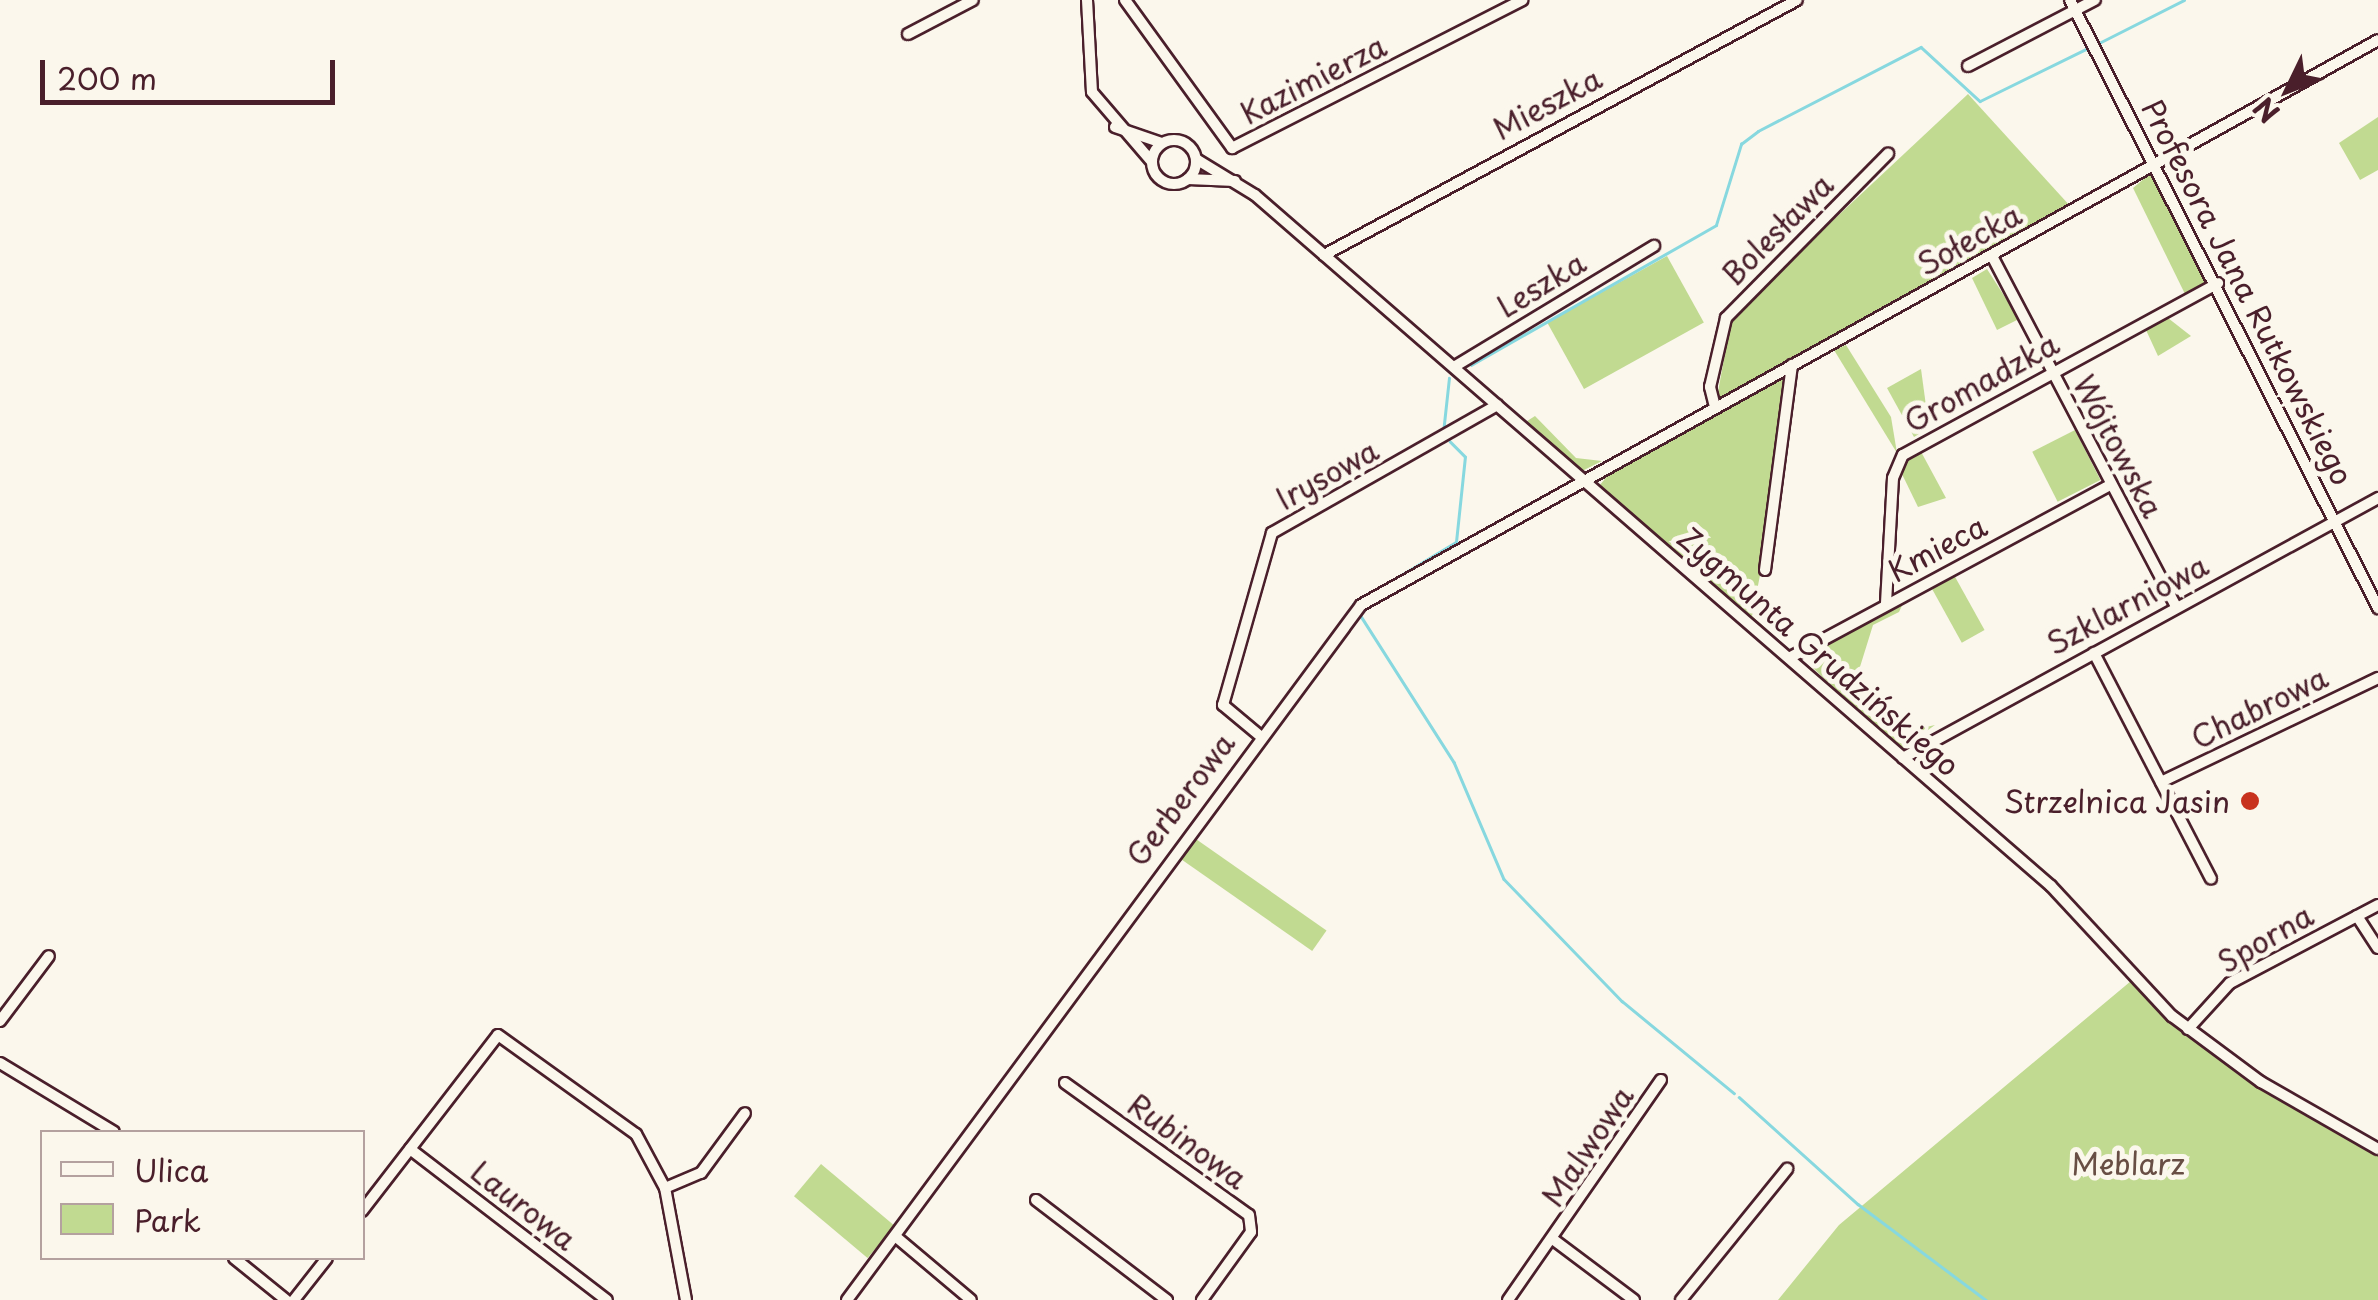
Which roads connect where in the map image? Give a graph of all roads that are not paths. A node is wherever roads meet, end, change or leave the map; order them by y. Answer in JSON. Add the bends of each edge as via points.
{"nodes":[{"id":1,"x":972,"y":0,"type":"edge"},
{"id":2,"x":1087,"y":0,"type":"edge"},
{"id":3,"x":1124,"y":0,"type":"edge"},
{"id":4,"x":1523,"y":0,"type":"edge"},
{"id":5,"x":1797,"y":0,"type":"edge"},
{"id":6,"x":2095,"y":0,"type":"edge"},
{"id":7,"x":2073,"y":5,"type":"edge"},
{"id":8,"x":908,"y":34,"type":"dead end"},
{"id":9,"x":2378,"y":40,"type":"edge"},
{"id":10,"x":1968,"y":66,"type":"dead end"},
{"id":11,"x":1114,"y":127,"type":"junction"},
{"id":12,"x":1162,"y":143,"type":"junction"},
{"id":13,"x":1888,"y":154,"type":"dead end"},
{"id":14,"x":1196,"y":159,"type":"junction"},
{"id":15,"x":1152,"y":162,"type":"junction"},
{"id":16,"x":2159,"y":162,"type":"junction"},
{"id":17,"x":1188,"y":179,"type":"junction"},
{"id":18,"x":1236,"y":181,"type":"junction"},
{"id":19,"x":1654,"y":246,"type":"dead end"},
{"id":20,"x":1324,"y":255,"type":"junction"},
{"id":21,"x":1992,"y":256,"type":"junction"},
{"id":22,"x":2218,"y":283,"type":"junction"},
{"id":23,"x":1792,"y":365,"type":"junction"},
{"id":24,"x":1454,"y":367,"type":"junction"},
{"id":25,"x":2051,"y":370,"type":"junction"},
{"id":26,"x":1497,"y":405,"type":"junction"},
{"id":27,"x":1715,"y":407,"type":"junction"},
{"id":28,"x":1584,"y":480,"type":"junction"},
{"id":29,"x":2110,"y":485,"type":"junction"},
{"id":30,"x":2378,"y":498,"type":"edge"},
{"id":31,"x":2335,"y":521,"type":"junction"},
{"id":32,"x":1765,"y":570,"type":"dead end"},
{"id":33,"x":1886,"y":602,"type":"junction"},
{"id":34,"x":2176,"y":606,"type":"junction"},
{"id":35,"x":2378,"y":608,"type":"edge"},
{"id":36,"x":2094,"y":653,"type":"junction"},
{"id":37,"x":1789,"y":658,"type":"junction"},
{"id":38,"x":2378,"y":678,"type":"edge"},
{"id":39,"x":1259,"y":736,"type":"junction"},
{"id":40,"x":1903,"y":758,"type":"junction"},
{"id":41,"x":2161,"y":782,"type":"junction"},
{"id":42,"x":2211,"y":878,"type":"dead end"},
{"id":43,"x":2378,"y":905,"type":"edge"},
{"id":44,"x":2357,"y":916,"type":"junction"},
{"id":45,"x":2378,"y":948,"type":"edge"},
{"id":46,"x":50,"y":956,"type":"dead end"},
{"id":47,"x":0,"y":1021,"type":"edge"},
{"id":48,"x":2188,"y":1029,"type":"junction"},
{"id":49,"x":0,"y":1063,"type":"edge"},
{"id":50,"x":1661,"y":1080,"type":"dead end"},
{"id":51,"x":1065,"y":1083,"type":"dead end"},
{"id":52,"x":745,"y":1113,"type":"dead end"},
{"id":53,"x":111,"y":1130,"type":"edge"},
{"id":54,"x":410,"y":1149,"type":"junction"},
{"id":55,"x":2378,"y":1149,"type":"edge"},
{"id":56,"x":1787,"y":1169,"type":"dead end"},
{"id":57,"x":665,"y":1188,"type":"junction"},
{"id":58,"x":1036,"y":1200,"type":"dead end"},
{"id":59,"x":365,"y":1207,"type":"edge"},
{"id":60,"x":895,"y":1236,"type":"junction"},
{"id":61,"x":1554,"y":1240,"type":"junction"},
{"id":62,"x":236,"y":1260,"type":"edge"},
{"id":63,"x":325,"y":1260,"type":"edge"},
{"id":64,"x":286,"y":1300,"type":"edge"},
{"id":65,"x":294,"y":1300,"type":"edge"},
{"id":66,"x":606,"y":1300,"type":"edge"},
{"id":67,"x":686,"y":1300,"type":"edge"},
{"id":68,"x":847,"y":1300,"type":"edge"},
{"id":69,"x":971,"y":1300,"type":"edge"},
{"id":70,"x":1167,"y":1300,"type":"edge"},
{"id":71,"x":1202,"y":1300,"type":"edge"},
{"id":72,"x":1508,"y":1300,"type":"edge"},
{"id":73,"x":1634,"y":1300,"type":"edge"},
{"id":74,"x":1681,"y":1300,"type":"edge"}],
"edges":[{"from":1,"to":8,"type":"street"},
{"from":2,"to":11,"type":"street","via":[[1092,92]]},
{"from":3,"to":4,"type":"street","name":"Kazimierza","via":[[1232,148]]},
{"from":5,"to":20,"type":"street","name":"Mieszka"},
{"from":6,"to":7,"type":"street"},
{"from":7,"to":10,"type":"street"},
{"from":7,"to":16,"type":"street","name":"Profesora Jana Rutkowskiego"},
{"from":9,"to":16,"type":"street","name":"Sołecka"},
{"from":11,"to":12,"type":"street"},
{"from":11,"to":15,"type":"street"},
{"from":12,"to":14,"type":"street","via":[[1184,141]]},
{"from":12,"to":15,"type":"street"},
{"from":13,"to":27,"type":"street","name":"Bolesława","via":[[1726,318],[1710,387]]},
{"from":14,"to":17,"type":"street"},
{"from":14,"to":18,"type":"street","name":"Zygmunta Grudzińskiego"},
{"from":15,"to":17,"type":"street","via":[[1164,182]]},
{"from":16,"to":21,"type":"street","name":"Sołecka"},
{"from":16,"to":22,"type":"street","name":"Profesora Jana Rutkowskiego"},
{"from":17,"to":18,"type":"street"},
{"from":18,"to":20,"type":"street","name":"Zygmunta Grudzińskiego"},
{"from":19,"to":24,"type":"street","name":"Leszka"},
{"from":20,"to":24,"type":"street","name":"Zygmunta Grudzińskiego"},
{"from":21,"to":23,"type":"street","name":"Sołecka"},
{"from":21,"to":25,"type":"street","name":"Wójtowska"},
{"from":22,"to":25,"type":"street","name":"Gromadzka"},
{"from":22,"to":31,"type":"street","name":"Profesora Jana Rutkowskiego"},
{"from":23,"to":27,"type":"street","name":"Sołecka"},
{"from":23,"to":32,"type":"street"},
{"from":24,"to":26,"type":"street","name":"Zygmunta Grudzińskiego"},
{"from":25,"to":29,"type":"street","name":"Wójtowska"},
{"from":25,"to":33,"type":"street","name":"Gromadzka","via":[[1899,460]]},
{"from":26,"to":28,"type":"street","name":"Zygmunta Grudzińskiego"},
{"from":26,"to":39,"type":"street","name":"Irysowa","via":[[1272,533],[1223,705]]},
{"from":27,"to":28,"type":"street","name":"Sołecka"},
{"from":28,"to":37,"type":"street","name":"Zygmunta Grudzińskiego"},
{"from":28,"to":39,"type":"street","name":"Gerberowa","via":[[1361,605]]},
{"from":29,"to":33,"type":"street","name":"Kmieca"},
{"from":29,"to":34,"type":"street","name":"Wójtowska"},
{"from":30,"to":31,"type":"street","name":"Szklarniowa"},
{"from":31,"to":34,"type":"street","name":"Szklarniowa"},
{"from":31,"to":35,"type":"street","name":"Profesora Jana Rutkowskiego"},
{"from":33,"to":37,"type":"street","name":"Kmieca"},
{"from":34,"to":36,"type":"street","name":"Szklarniowa"},
{"from":36,"to":40,"type":"street","name":"Szklarniowa"},
{"from":36,"to":41,"type":"street"},
{"from":37,"to":40,"type":"street","name":"Zygmunta Grudzińskiego"},
{"from":38,"to":41,"type":"street","name":"Chabrowa"},
{"from":39,"to":60,"type":"street","name":"Gerberowa"},
{"from":40,"to":48,"type":"street","name":"Zygmunta Grudzińskiego","via":[[2052,886]]},
{"from":41,"to":42,"type":"street"},
{"from":43,"to":44,"type":"street","name":"Sporna"},
{"from":44,"to":45,"type":"street"},
{"from":44,"to":48,"type":"street","name":"Sporna","via":[[2228,984]]},
{"from":46,"to":47,"type":"street"},
{"from":48,"to":55,"type":"street","name":"Zygmunta Grudzińskiego"},
{"from":49,"to":53,"type":"street"},
{"from":50,"to":61,"type":"street","name":"Malwowa"},
{"from":51,"to":71,"type":"street","name":"Rubinowa","via":[[1250,1215],[1250,1232]]},
{"from":52,"to":57,"type":"street","via":[[701,1173]]},
{"from":54,"to":57,"type":"street","via":[[498,1034],[636,1134]]},
{"from":54,"to":59,"type":"street"},
{"from":54,"to":66,"type":"street","name":"Laurowa"},
{"from":56,"to":74,"type":"street"},
{"from":57,"to":67,"type":"street"},
{"from":58,"to":70,"type":"street"},
{"from":60,"to":68,"type":"street","name":"Gerberowa"},
{"from":60,"to":69,"type":"street"},
{"from":61,"to":72,"type":"street","name":"Malwowa"},
{"from":61,"to":73,"type":"street","name":"Malwowa"},
{"from":62,"to":64,"type":"street"},
{"from":63,"to":65,"type":"street"}]}
